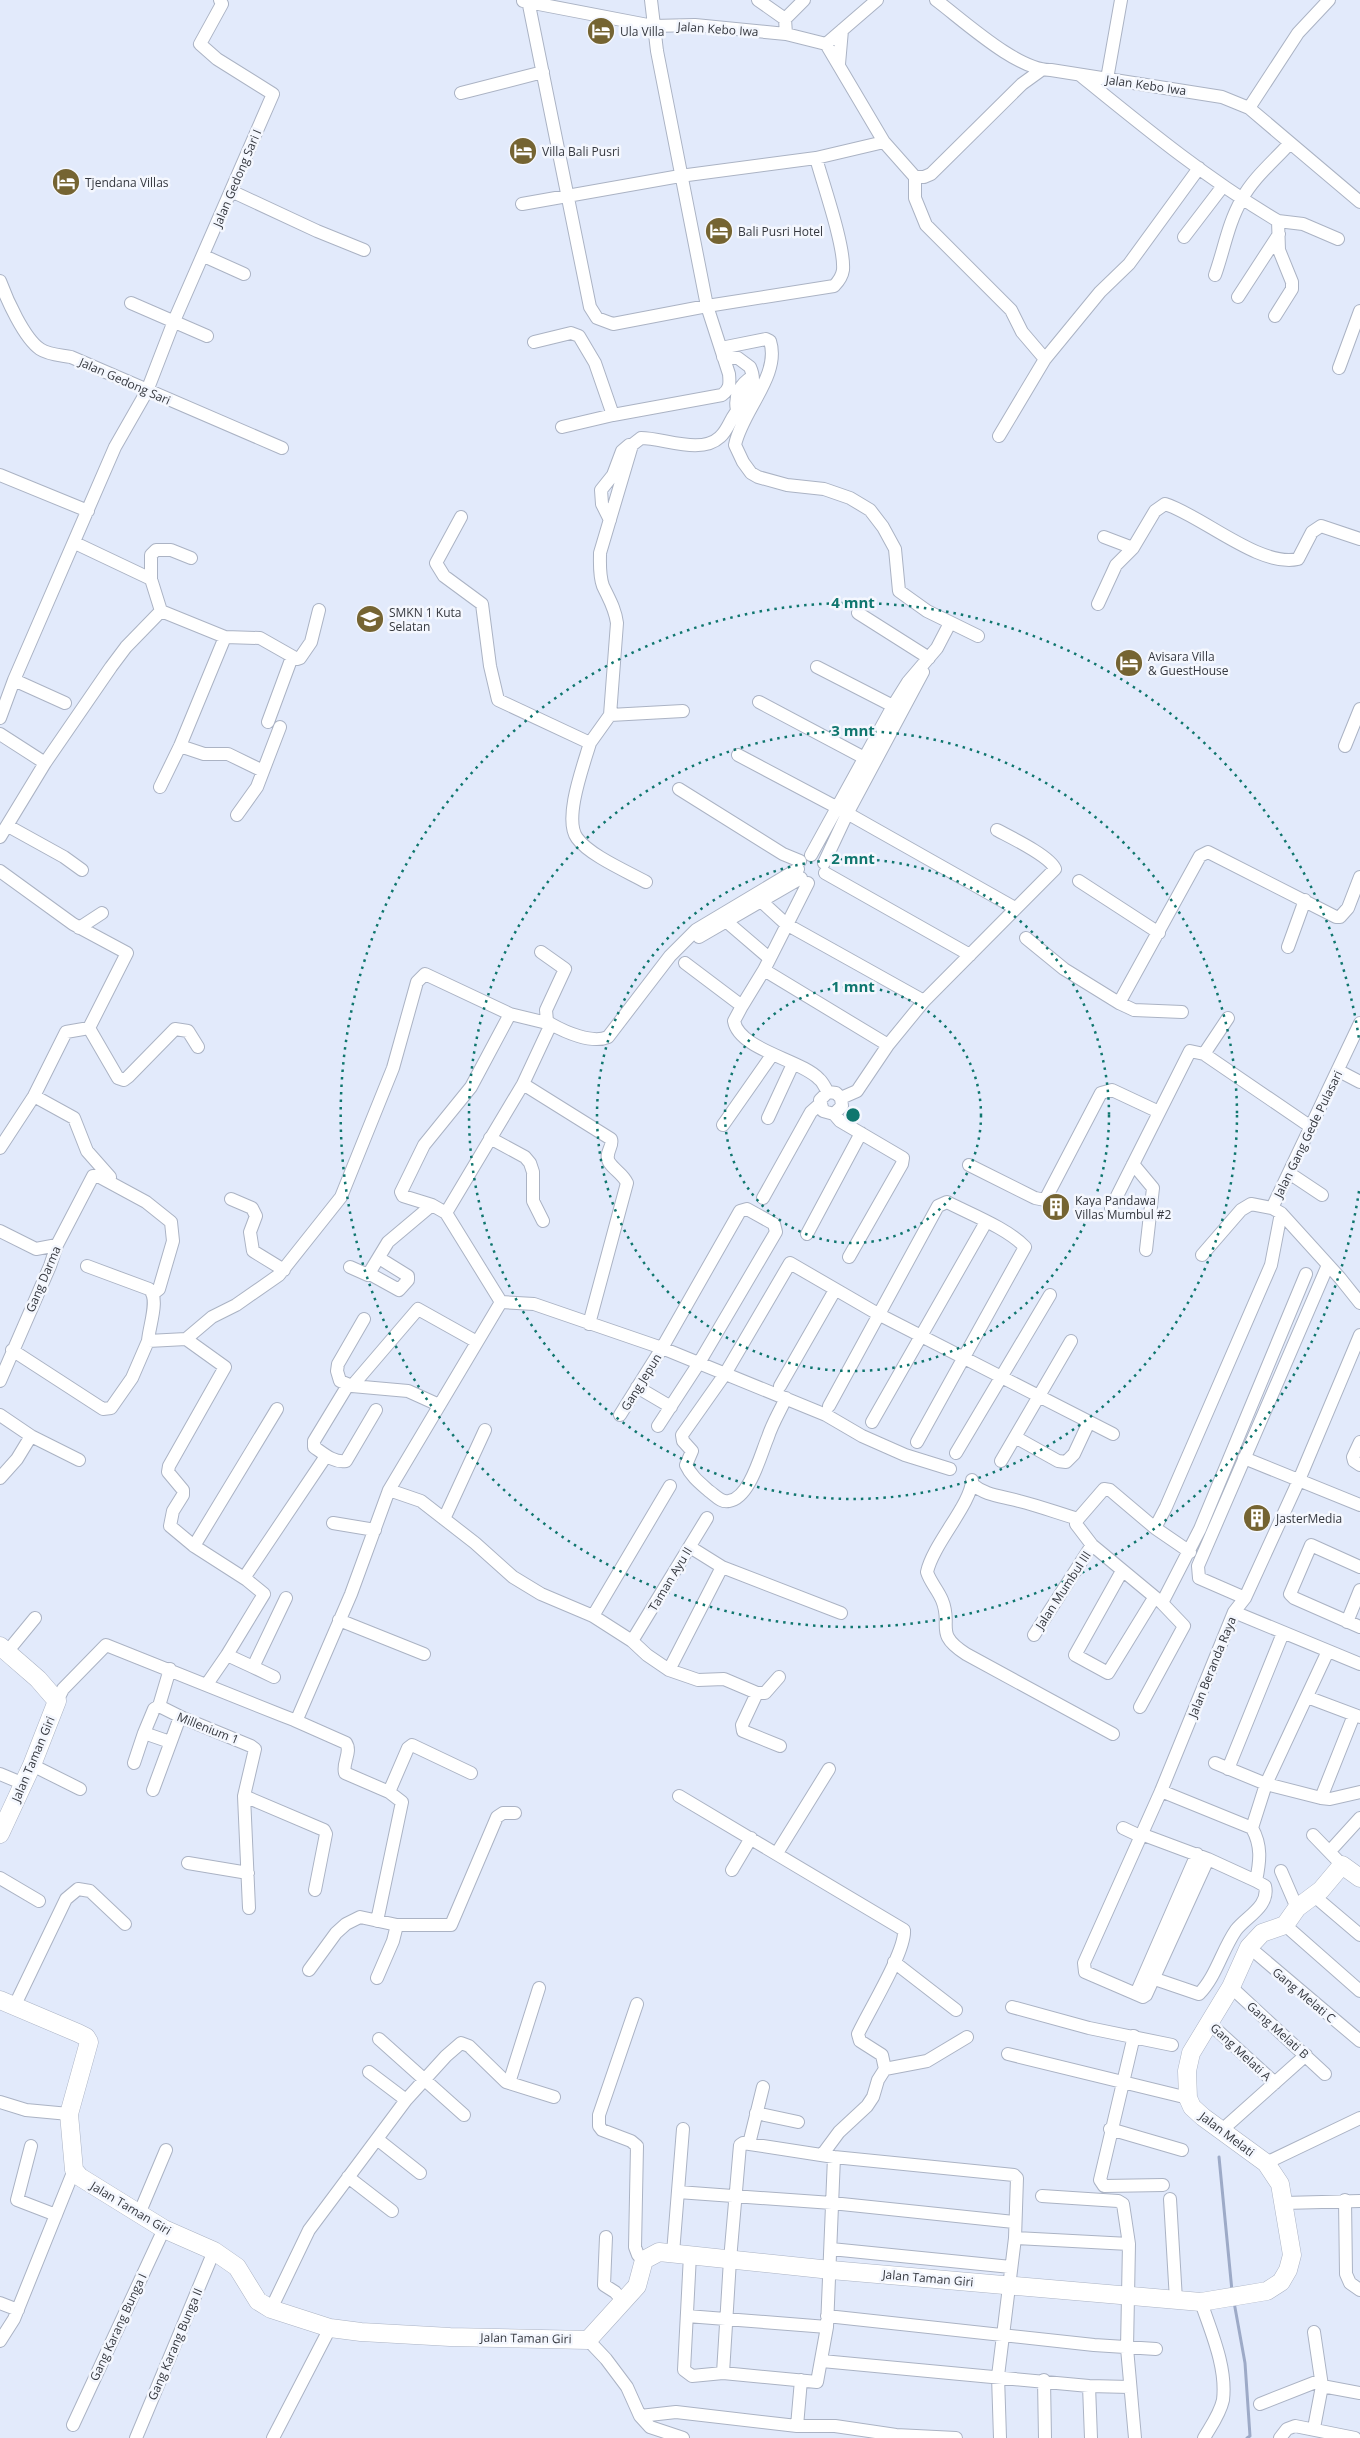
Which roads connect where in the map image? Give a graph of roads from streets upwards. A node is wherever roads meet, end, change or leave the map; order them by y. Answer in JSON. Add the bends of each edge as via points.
{"nodes":[{"id":1,"x":220,"y":0,"type":"edge"},
{"id":2,"x":651,"y":0,"type":"edge"},
{"id":3,"x":758,"y":0,"type":"edge"},
{"id":4,"x":804,"y":0,"type":"edge"},
{"id":5,"x":877,"y":0,"type":"edge"},
{"id":6,"x":936,"y":0,"type":"edge"},
{"id":7,"x":1121,"y":0,"type":"edge"},
{"id":8,"x":1329,"y":0,"type":"edge"},
{"id":9,"x":526,"y":1,"type":"edge"},
{"id":10,"x":785,"y":19,"type":"junction"},
{"id":11,"x":653,"y":26,"type":"junction"},
{"id":12,"x":842,"y":30,"type":"junction"},
{"id":13,"x":786,"y":34,"type":"junction"},
{"id":14,"x":826,"y":44,"type":"junction"},
{"id":15,"x":1017,"y":61,"type":"junction"},
{"id":16,"x":838,"y":64,"type":"junction"},
{"id":17,"x":1040,"y":71,"type":"junction"},
{"id":18,"x":543,"y":72,"type":"junction"},
{"id":19,"x":1080,"y":75,"type":"junction"},
{"id":20,"x":1107,"y":79,"type":"junction"},
{"id":21,"x":1022,"y":84,"type":"junction"},
{"id":22,"x":461,"y":93,"type":"dead end"},
{"id":23,"x":1249,"y":108,"type":"junction"},
{"id":24,"x":884,"y":142,"type":"junction"},
{"id":25,"x":1290,"y":144,"type":"junction"},
{"id":26,"x":816,"y":158,"type":"junction"},
{"id":27,"x":1199,"y":168,"type":"junction"},
{"id":28,"x":680,"y":176,"type":"junction"},
{"id":29,"x":915,"y":177,"type":"junction"},
{"id":30,"x":1224,"y":186,"type":"junction"},
{"id":31,"x":231,"y":191,"type":"junction"},
{"id":32,"x":568,"y":194,"type":"junction"},
{"id":33,"x":1241,"y":199,"type":"junction"},
{"id":34,"x":1360,"y":202,"type":"edge"},
{"id":35,"x":522,"y":204,"type":"dead end"},
{"id":36,"x":1278,"y":221,"type":"junction"},
{"id":37,"x":1278,"y":234,"type":"junction"},
{"id":38,"x":1184,"y":237,"type":"dead end"},
{"id":39,"x":1338,"y":239,"type":"dead end"},
{"id":40,"x":364,"y":250,"type":"dead end"},
{"id":41,"x":204,"y":256,"type":"junction"},
{"id":42,"x":244,"y":274,"type":"dead end"},
{"id":43,"x":1215,"y":276,"type":"dead end"},
{"id":44,"x":0,"y":281,"type":"edge"},
{"id":45,"x":1238,"y":297,"type":"dead end"},
{"id":46,"x":132,"y":303,"type":"dead end"},
{"id":47,"x":707,"y":306,"type":"junction"},
{"id":48,"x":1360,"y":310,"type":"edge"},
{"id":49,"x":1275,"y":316,"type":"dead end"},
{"id":50,"x":174,"y":321,"type":"junction"},
{"id":51,"x":207,"y":336,"type":"dead end"},
{"id":52,"x":534,"y":342,"type":"dead end"},
{"id":53,"x":722,"y":352,"type":"junction"},
{"id":54,"x":1045,"y":359,"type":"junction"},
{"id":55,"x":1339,"y":368,"type":"dead end"},
{"id":56,"x":147,"y":391,"type":"junction"},
{"id":57,"x":613,"y":414,"type":"junction"},
{"id":58,"x":562,"y":427,"type":"dead end"},
{"id":59,"x":999,"y":436,"type":"dead end"},
{"id":60,"x":632,"y":444,"type":"junction"},
{"id":61,"x":282,"y":448,"type":"dead end"},
{"id":62,"x":0,"y":475,"type":"edge"},
{"id":63,"x":88,"y":511,"type":"junction"},
{"id":64,"x":461,"y":517,"type":"dead end"},
{"id":65,"x":610,"y":520,"type":"junction"},
{"id":66,"x":1104,"y":537,"type":"dead end"},
{"id":67,"x":1360,"y":539,"type":"edge"},
{"id":68,"x":74,"y":544,"type":"junction"},
{"id":69,"x":1133,"y":548,"type":"junction"},
{"id":70,"x":191,"y":558,"type":"dead end"},
{"id":71,"x":151,"y":579,"type":"junction"},
{"id":72,"x":1098,"y":604,"type":"dead end"},
{"id":73,"x":319,"y":610,"type":"dead end"},
{"id":74,"x":160,"y":612,"type":"junction"},
{"id":75,"x":858,"y":613,"type":"dead end"},
{"id":76,"x":950,"y":623,"type":"junction"},
{"id":77,"x":224,"y":636,"type":"junction"},
{"id":78,"x":978,"y":636,"type":"dead end"},
{"id":79,"x":292,"y":657,"type":"junction"},
{"id":80,"x":929,"y":658,"type":"junction"},
{"id":81,"x":817,"y":667,"type":"dead end"},
{"id":82,"x":14,"y":680,"type":"junction"},
{"id":83,"x":759,"y":702,"type":"dead end"},
{"id":84,"x":65,"y":704,"type":"dead end"},
{"id":85,"x":893,"y":706,"type":"junction"},
{"id":86,"x":1360,"y":709,"type":"edge"},
{"id":87,"x":683,"y":711,"type":"dead end"},
{"id":88,"x":610,"y":714,"type":"junction"},
{"id":89,"x":0,"y":718,"type":"edge"},
{"id":90,"x":0,"y":734,"type":"edge"},
{"id":91,"x":590,"y":744,"type":"junction"},
{"id":92,"x":180,"y":746,"type":"junction"},
{"id":93,"x":1344,"y":746,"type":"dead end"},
{"id":94,"x":738,"y":755,"type":"dead end"},
{"id":95,"x":870,"y":761,"type":"junction"},
{"id":96,"x":46,"y":763,"type":"junction"},
{"id":97,"x":263,"y":771,"type":"junction"},
{"id":98,"x":160,"y":787,"type":"dead end"},
{"id":99,"x":679,"y":789,"type":"dead end"},
{"id":100,"x":843,"y":811,"type":"junction"},
{"id":101,"x":238,"y":816,"type":"dead end"},
{"id":102,"x":8,"y":826,"type":"junction"},
{"id":103,"x":997,"y":830,"type":"dead end"},
{"id":104,"x":0,"y":837,"type":"edge"},
{"id":105,"x":825,"y":868,"type":"junction"},
{"id":106,"x":803,"y":869,"type":"junction"},
{"id":107,"x":82,"y":870,"type":"dead end"},
{"id":108,"x":0,"y":871,"type":"edge"},
{"id":109,"x":1360,"y":877,"type":"edge"},
{"id":110,"x":1079,"y":881,"type":"dead end"},
{"id":111,"x":646,"y":882,"type":"dead end"},
{"id":112,"x":1305,"y":900,"type":"junction"},
{"id":113,"x":762,"y":902,"type":"junction"},
{"id":114,"x":1015,"y":908,"type":"junction"},
{"id":115,"x":102,"y":912,"type":"dead end"},
{"id":116,"x":727,"y":922,"type":"junction"},
{"id":117,"x":786,"y":924,"type":"junction"},
{"id":118,"x":79,"y":928,"type":"junction"},
{"id":119,"x":1159,"y":933,"type":"junction"},
{"id":120,"x":1026,"y":938,"type":"dead end"},
{"id":121,"x":684,"y":942,"type":"junction"},
{"id":122,"x":1288,"y":947,"type":"dead end"},
{"id":123,"x":541,"y":952,"type":"dead end"},
{"id":124,"x":970,"y":955,"type":"junction"},
{"id":125,"x":685,"y":963,"type":"dead end"},
{"id":126,"x":766,"y":964,"type":"junction"},
{"id":127,"x":924,"y":1001,"type":"junction"},
{"id":128,"x":1120,"y":1003,"type":"junction"},
{"id":129,"x":742,"y":1006,"type":"junction"},
{"id":130,"x":1182,"y":1012,"type":"dead end"},
{"id":131,"x":510,"y":1014,"type":"junction"},
{"id":132,"x":1228,"y":1018,"type":"dead end"},
{"id":133,"x":1360,"y":1023,"type":"edge"},
{"id":134,"x":551,"y":1024,"type":"junction"},
{"id":135,"x":89,"y":1028,"type":"junction"},
{"id":136,"x":888,"y":1045,"type":"junction"},
{"id":137,"x":198,"y":1047,"type":"dead end"},
{"id":138,"x":1204,"y":1054,"type":"junction"},
{"id":139,"x":772,"y":1055,"type":"junction"},
{"id":140,"x":793,"y":1064,"type":"junction"},
{"id":141,"x":1339,"y":1070,"type":"junction"},
{"id":142,"x":1360,"y":1082,"type":"edge"},
{"id":143,"x":524,"y":1084,"type":"junction"},
{"id":144,"x":828,"y":1092,"type":"junction"},
{"id":145,"x":34,"y":1096,"type":"junction"},
{"id":146,"x":841,"y":1098,"type":"junction"},
{"id":147,"x":820,"y":1104,"type":"junction"},
{"id":148,"x":1159,"y":1112,"type":"junction"},
{"id":149,"x":834,"y":1114,"type":"junction"},
{"id":150,"x":768,"y":1118,"type":"dead end"},
{"id":151,"x":724,"y":1126,"type":"dead end"},
{"id":152,"x":1312,"y":1127,"type":"junction"},
{"id":153,"x":861,"y":1133,"type":"junction"},
{"id":154,"x":490,"y":1138,"type":"junction"},
{"id":155,"x":0,"y":1148,"type":"edge"},
{"id":156,"x":1133,"y":1164,"type":"junction"},
{"id":157,"x":970,"y":1165,"type":"dead end"},
{"id":158,"x":1289,"y":1173,"type":"junction"},
{"id":159,"x":109,"y":1182,"type":"junction"},
{"id":160,"x":1322,"y":1195,"type":"dead end"},
{"id":161,"x":763,"y":1198,"type":"dead end"},
{"id":162,"x":232,"y":1199,"type":"dead end"},
{"id":163,"x":432,"y":1205,"type":"junction"},
{"id":164,"x":1111,"y":1208,"type":"dead end"},
{"id":165,"x":1277,"y":1210,"type":"junction"},
{"id":166,"x":446,"y":1213,"type":"junction"},
{"id":167,"x":543,"y":1221,"type":"dead end"},
{"id":168,"x":986,"y":1222,"type":"junction"},
{"id":169,"x":0,"y":1231,"type":"edge"},
{"id":170,"x":806,"y":1234,"type":"dead end"},
{"id":171,"x":57,"y":1245,"type":"junction"},
{"id":172,"x":1146,"y":1250,"type":"dead end"},
{"id":173,"x":1202,"y":1255,"type":"dead end"},
{"id":174,"x":849,"y":1257,"type":"dead end"},
{"id":175,"x":379,"y":1258,"type":"junction"},
{"id":176,"x":1328,"y":1265,"type":"junction"},
{"id":177,"x":87,"y":1266,"type":"dead end"},
{"id":178,"x":350,"y":1267,"type":"dead end"},
{"id":179,"x":284,"y":1270,"type":"junction"},
{"id":180,"x":370,"y":1274,"type":"junction"},
{"id":181,"x":1306,"y":1274,"type":"dead end"},
{"id":182,"x":835,"y":1290,"type":"junction"},
{"id":183,"x":154,"y":1294,"type":"junction"},
{"id":184,"x":1050,"y":1294,"type":"dead end"},
{"id":185,"x":501,"y":1302,"type":"junction"},
{"id":186,"x":1360,"y":1303,"type":"edge"},
{"id":187,"x":878,"y":1314,"type":"junction"},
{"id":188,"x":364,"y":1319,"type":"dead end"},
{"id":189,"x":589,"y":1324,"type":"junction"},
{"id":190,"x":1360,"y":1335,"type":"edge"},
{"id":191,"x":922,"y":1336,"type":"junction"},
{"id":192,"x":186,"y":1339,"type":"junction"},
{"id":193,"x":148,"y":1341,"type":"junction"},
{"id":194,"x":1071,"y":1341,"type":"dead end"},
{"id":195,"x":477,"y":1342,"type":"junction"},
{"id":196,"x":662,"y":1348,"type":"junction"},
{"id":197,"x":12,"y":1350,"type":"junction"},
{"id":198,"x":962,"y":1358,"type":"junction"},
{"id":199,"x":699,"y":1363,"type":"junction"},
{"id":200,"x":725,"y":1374,"type":"junction"},
{"id":201,"x":1000,"y":1376,"type":"junction"},
{"id":202,"x":0,"y":1381,"type":"edge"},
{"id":203,"x":350,"y":1386,"type":"junction"},
{"id":204,"x":780,"y":1386,"type":"dead end"},
{"id":205,"x":637,"y":1387,"type":"junction"},
{"id":206,"x":1039,"y":1396,"type":"junction"},
{"id":207,"x":786,"y":1398,"type":"junction"},
{"id":208,"x":439,"y":1404,"type":"junction"},
{"id":209,"x":829,"y":1406,"type":"dead end"},
{"id":210,"x":670,"y":1407,"type":"junction"},
{"id":211,"x":277,"y":1409,"type":"dead end"},
{"id":212,"x":376,"y":1410,"type":"dead end"},
{"id":213,"x":0,"y":1415,"type":"edge"},
{"id":214,"x":620,"y":1415,"type":"dead end"},
{"id":215,"x":872,"y":1422,"type":"dead end"},
{"id":216,"x":1089,"y":1422,"type":"junction"},
{"id":217,"x":658,"y":1426,"type":"dead end"},
{"id":218,"x":485,"y":1430,"type":"dead end"},
{"id":219,"x":1113,"y":1434,"type":"dead end"},
{"id":220,"x":31,"y":1436,"type":"junction"},
{"id":221,"x":1015,"y":1437,"type":"junction"},
{"id":222,"x":917,"y":1442,"type":"dead end"},
{"id":223,"x":1360,"y":1442,"type":"edge"},
{"id":224,"x":956,"y":1452,"type":"dead end"},
{"id":225,"x":326,"y":1456,"type":"junction"},
{"id":226,"x":1244,"y":1458,"type":"junction"},
{"id":227,"x":79,"y":1460,"type":"dead end"},
{"id":228,"x":1001,"y":1461,"type":"dead end"},
{"id":229,"x":1360,"y":1466,"type":"edge"},
{"id":230,"x":950,"y":1469,"type":"dead end"},
{"id":231,"x":0,"y":1478,"type":"edge"},
{"id":232,"x":1299,"y":1480,"type":"junction"},
{"id":233,"x":670,"y":1486,"type":"dead end"},
{"id":234,"x":389,"y":1490,"type":"junction"},
{"id":235,"x":1360,"y":1505,"type":"edge"},
{"id":236,"x":707,"y":1518,"type":"dead end"},
{"id":237,"x":444,"y":1519,"type":"junction"},
{"id":238,"x":1078,"y":1520,"type":"junction"},
{"id":239,"x":333,"y":1523,"type":"dead end"},
{"id":240,"x":1155,"y":1528,"type":"junction"},
{"id":241,"x":375,"y":1530,"type":"junction"},
{"id":242,"x":1092,"y":1545,"type":"junction"},
{"id":243,"x":194,"y":1546,"type":"junction"},
{"id":244,"x":690,"y":1547,"type":"junction"},
{"id":245,"x":1190,"y":1552,"type":"junction"},
{"id":246,"x":722,"y":1567,"type":"junction"},
{"id":247,"x":1360,"y":1567,"type":"edge"},
{"id":248,"x":1122,"y":1571,"type":"junction"},
{"id":249,"x":244,"y":1578,"type":"junction"},
{"id":250,"x":1360,"y":1590,"type":"edge"},
{"id":251,"x":286,"y":1598,"type":"dead end"},
{"id":252,"x":1246,"y":1598,"type":"junction"},
{"id":253,"x":1158,"y":1600,"type":"junction"},
{"id":254,"x":1234,"y":1612,"type":"junction"},
{"id":255,"x":842,"y":1613,"type":"dead end"},
{"id":256,"x":592,"y":1616,"type":"junction"},
{"id":257,"x":35,"y":1618,"type":"dead end"},
{"id":258,"x":339,"y":1620,"type":"junction"},
{"id":259,"x":1348,"y":1622,"type":"junction"},
{"id":260,"x":1360,"y":1627,"type":"edge"},
{"id":261,"x":1283,"y":1633,"type":"junction"},
{"id":262,"x":1034,"y":1634,"type":"dead end"},
{"id":263,"x":632,"y":1641,"type":"junction"},
{"id":264,"x":3,"y":1649,"type":"edge"},
{"id":265,"x":1328,"y":1652,"type":"junction"},
{"id":266,"x":424,"y":1654,"type":"dead end"},
{"id":267,"x":227,"y":1655,"type":"junction"},
{"id":268,"x":1360,"y":1664,"type":"edge"},
{"id":269,"x":253,"y":1667,"type":"junction"},
{"id":270,"x":170,"y":1669,"type":"junction"},
{"id":271,"x":670,"y":1670,"type":"junction"},
{"id":272,"x":274,"y":1677,"type":"dead end"},
{"id":273,"x":779,"y":1677,"type":"dead end"},
{"id":274,"x":207,"y":1684,"type":"junction"},
{"id":275,"x":756,"y":1693,"type":"junction"},
{"id":276,"x":1307,"y":1697,"type":"junction"},
{"id":277,"x":57,"y":1700,"type":"junction"},
{"id":278,"x":159,"y":1706,"type":"junction"},
{"id":279,"x":1140,"y":1707,"type":"dead end"},
{"id":280,"x":1357,"y":1716,"type":"edge"},
{"id":281,"x":180,"y":1717,"type":"junction"},
{"id":282,"x":294,"y":1720,"type":"junction"},
{"id":283,"x":144,"y":1733,"type":"junction"},
{"id":284,"x":1113,"y":1734,"type":"dead end"},
{"id":285,"x":170,"y":1742,"type":"junction"},
{"id":286,"x":780,"y":1746,"type":"dead end"},
{"id":287,"x":1215,"y":1762,"type":"dead end"},
{"id":288,"x":134,"y":1763,"type":"dead end"},
{"id":289,"x":32,"y":1765,"type":"junction"},
{"id":290,"x":829,"y":1769,"type":"dead end"},
{"id":291,"x":1228,"y":1769,"type":"junction"},
{"id":292,"x":471,"y":1773,"type":"dead end"},
{"id":293,"x":0,"y":1774,"type":"edge"},
{"id":294,"x":24,"y":1784,"type":"junction"},
{"id":295,"x":1266,"y":1784,"type":"junction"},
{"id":296,"x":80,"y":1789,"type":"dead end"},
{"id":297,"x":154,"y":1790,"type":"dead end"},
{"id":298,"x":1161,"y":1791,"type":"junction"},
{"id":299,"x":389,"y":1792,"type":"junction"},
{"id":300,"x":1360,"y":1792,"type":"edge"},
{"id":301,"x":244,"y":1796,"type":"junction"},
{"id":302,"x":679,"y":1796,"type":"dead end"},
{"id":303,"x":1321,"y":1798,"type":"junction"},
{"id":304,"x":515,"y":1813,"type":"dead end"},
{"id":305,"x":1360,"y":1818,"type":"edge"},
{"id":306,"x":2,"y":1826,"type":"edge"},
{"id":307,"x":1123,"y":1828,"type":"dead end"},
{"id":308,"x":1252,"y":1828,"type":"junction"},
{"id":309,"x":1141,"y":1835,"type":"junction"},
{"id":310,"x":1313,"y":1835,"type":"dead end"},
{"id":311,"x":751,"y":1838,"type":"junction"},
{"id":312,"x":1330,"y":1851,"type":"junction"},
{"id":313,"x":777,"y":1852,"type":"junction"},
{"id":314,"x":1203,"y":1857,"type":"junction"},
{"id":315,"x":188,"y":1863,"type":"dead end"},
{"id":316,"x":1342,"y":1864,"type":"junction"},
{"id":317,"x":732,"y":1870,"type":"dead end"},
{"id":318,"x":1281,"y":1871,"type":"dead end"},
{"id":319,"x":248,"y":1873,"type":"junction"},
{"id":320,"x":1359,"y":1876,"type":"edge"},
{"id":321,"x":0,"y":1878,"type":"edge"},
{"id":322,"x":1256,"y":1881,"type":"junction"},
{"id":323,"x":315,"y":1890,"type":"dead end"},
{"id":324,"x":1313,"y":1895,"type":"junction"},
{"id":325,"x":39,"y":1901,"type":"dead end"},
{"id":326,"x":249,"y":1908,"type":"dead end"},
{"id":327,"x":1297,"y":1908,"type":"junction"},
{"id":328,"x":376,"y":1921,"type":"junction"},
{"id":329,"x":125,"y":1924,"type":"dead end"},
{"id":330,"x":397,"y":1925,"type":"junction"},
{"id":331,"x":1285,"y":1925,"type":"junction"},
{"id":332,"x":1360,"y":1935,"type":"edge"},
{"id":333,"x":1249,"y":1947,"type":"junction"},
{"id":334,"x":894,"y":1962,"type":"junction"},
{"id":335,"x":310,"y":1970,"type":"dead end"},
{"id":336,"x":377,"y":1978,"type":"dead end"},
{"id":337,"x":1155,"y":1979,"type":"junction"},
{"id":338,"x":1231,"y":1987,"type":"junction"},
{"id":339,"x":539,"y":1988,"type":"dead end"},
{"id":340,"x":1360,"y":1991,"type":"edge"},
{"id":341,"x":1136,"y":1994,"type":"junction"},
{"id":342,"x":7,"y":2004,"type":"edge"},
{"id":343,"x":637,"y":2004,"type":"dead end"},
{"id":344,"x":1012,"y":2007,"type":"dead end"},
{"id":345,"x":956,"y":2010,"type":"dead end"},
{"id":346,"x":1208,"y":2022,"type":"junction"},
{"id":347,"x":1134,"y":2036,"type":"junction"},
{"id":348,"x":967,"y":2037,"type":"dead end"},
{"id":349,"x":379,"y":2040,"type":"dead end"},
{"id":350,"x":1360,"y":2042,"type":"edge"},
{"id":351,"x":1172,"y":2045,"type":"dead end"},
{"id":352,"x":1008,"y":2054,"type":"dead end"},
{"id":353,"x":1306,"y":2055,"type":"junction"},
{"id":354,"x":885,"y":2069,"type":"junction"},
{"id":355,"x":369,"y":2072,"type":"dead end"},
{"id":356,"x":1325,"y":2074,"type":"dead end"},
{"id":357,"x":424,"y":2079,"type":"junction"},
{"id":358,"x":1122,"y":2081,"type":"junction"},
{"id":359,"x":509,"y":2083,"type":"junction"},
{"id":360,"x":1274,"y":2083,"type":"junction"},
{"id":361,"x":763,"y":2087,"type":"dead end"},
{"id":362,"x":554,"y":2097,"type":"dead end"},
{"id":363,"x":1185,"y":2097,"type":"junction"},
{"id":364,"x":406,"y":2100,"type":"junction"},
{"id":365,"x":0,"y":2102,"type":"edge"},
{"id":366,"x":756,"y":2113,"type":"junction"},
{"id":367,"x":69,"y":2114,"type":"junction"},
{"id":368,"x":464,"y":2115,"type":"dead end"},
{"id":369,"x":1360,"y":2118,"type":"edge"},
{"id":370,"x":798,"y":2122,"type":"dead end"},
{"id":371,"x":683,"y":2129,"type":"dead end"},
{"id":372,"x":1110,"y":2129,"type":"junction"},
{"id":373,"x":1227,"y":2134,"type":"junction"},
{"id":374,"x":377,"y":2140,"type":"junction"},
{"id":375,"x":749,"y":2144,"type":"junction"},
{"id":376,"x":31,"y":2146,"type":"dead end"},
{"id":377,"x":166,"y":2150,"type":"dead end"},
{"id":378,"x":1182,"y":2150,"type":"dead end"},
{"id":379,"x":828,"y":2156,"type":"junction"},
{"id":380,"x":1266,"y":2164,"type":"junction"},
{"id":381,"x":74,"y":2170,"type":"junction"},
{"id":382,"x":420,"y":2173,"type":"dead end"},
{"id":383,"x":348,"y":2177,"type":"junction"},
{"id":384,"x":1163,"y":2185,"type":"dead end"},
{"id":385,"x":678,"y":2192,"type":"junction"},
{"id":386,"x":736,"y":2196,"type":"junction"},
{"id":387,"x":1042,"y":2196,"type":"dead end"},
{"id":388,"x":1170,"y":2199,"type":"dead end"},
{"id":389,"x":1345,"y":2200,"type":"junction"},
{"id":390,"x":1360,"y":2202,"type":"edge"},
{"id":391,"x":832,"y":2203,"type":"junction"},
{"id":392,"x":1284,"y":2203,"type":"junction"},
{"id":393,"x":392,"y":2211,"type":"dead end"},
{"id":394,"x":139,"y":2214,"type":"junction"},
{"id":395,"x":56,"y":2215,"type":"junction"},
{"id":396,"x":1014,"y":2222,"type":"junction"},
{"id":397,"x":164,"y":2229,"type":"junction"},
{"id":398,"x":606,"y":2237,"type":"dead end"},
{"id":399,"x":1015,"y":2238,"type":"junction"},
{"id":400,"x":1129,"y":2244,"type":"junction"},
{"id":401,"x":830,"y":2249,"type":"junction"},
{"id":402,"x":214,"y":2251,"type":"junction"},
{"id":403,"x":681,"y":2254,"type":"junction"},
{"id":404,"x":644,"y":2260,"type":"junction"},
{"id":405,"x":730,"y":2260,"type":"junction"},
{"id":406,"x":1011,"y":2266,"type":"junction"},
{"id":407,"x":831,"y":2270,"type":"junction"},
{"id":408,"x":1010,"y":2285,"type":"junction"},
{"id":409,"x":1360,"y":2290,"type":"edge"},
{"id":410,"x":1127,"y":2296,"type":"junction"},
{"id":411,"x":622,"y":2300,"type":"junction"},
{"id":412,"x":1176,"y":2300,"type":"junction"},
{"id":413,"x":1206,"y":2301,"type":"junction"},
{"id":414,"x":0,"y":2303,"type":"edge"},
{"id":415,"x":271,"y":2309,"type":"junction"},
{"id":416,"x":18,"y":2310,"type":"junction"},
{"id":417,"x":687,"y":2316,"type":"junction"},
{"id":418,"x":727,"y":2318,"type":"junction"},
{"id":419,"x":827,"y":2322,"type":"junction"},
{"id":420,"x":330,"y":2328,"type":"junction"},
{"id":421,"x":1314,"y":2332,"type":"dead end"},
{"id":422,"x":1002,"y":2336,"type":"junction"},
{"id":423,"x":588,"y":2340,"type":"junction"},
{"id":424,"x":0,"y":2341,"type":"edge"},
{"id":425,"x":1127,"y":2348,"type":"junction"},
{"id":426,"x":1156,"y":2349,"type":"dead end"},
{"id":427,"x":822,"y":2361,"type":"junction"},
{"id":428,"x":723,"y":2374,"type":"junction"},
{"id":429,"x":998,"y":2376,"type":"junction"},
{"id":430,"x":801,"y":2380,"type":"junction"},
{"id":431,"x":1044,"y":2380,"type":"junction"},
{"id":432,"x":1322,"y":2383,"type":"junction"},
{"id":433,"x":1089,"y":2386,"type":"junction"},
{"id":434,"x":1130,"y":2387,"type":"junction"},
{"id":435,"x":1360,"y":2392,"type":"edge"},
{"id":436,"x":1260,"y":2404,"type":"dead end"},
{"id":437,"x":640,"y":2416,"type":"junction"},
{"id":438,"x":73,"y":2425,"type":"dead end"},
{"id":439,"x":797,"y":2426,"type":"junction"},
{"id":440,"x":1314,"y":2428,"type":"junction"},
{"id":441,"x":1211,"y":2435,"type":"edge"},
{"id":442,"x":1358,"y":2437,"type":"edge"},
{"id":443,"x":136,"y":2438,"type":"edge"},
{"id":444,"x":274,"y":2438,"type":"edge"},
{"id":445,"x":683,"y":2438,"type":"edge"},
{"id":446,"x":956,"y":2438,"type":"edge"},
{"id":447,"x":1000,"y":2438,"type":"edge"},
{"id":448,"x":1045,"y":2438,"type":"edge"},
{"id":449,"x":1091,"y":2438,"type":"edge"},
{"id":450,"x":1135,"y":2438,"type":"edge"},
{"id":451,"x":1280,"y":2438,"type":"edge"}],
"edges":[{"from":1,"to":31,"type":"street","name":"Jalan Gedong Sari I","via":[[222,4],[200,44],[217,59],[273,94]]},
{"from":2,"to":11,"type":"street"},
{"from":3,"to":10,"type":"street"},
{"from":4,"to":10,"type":"street"},
{"from":5,"to":12,"type":"street"},
{"from":6,"to":15,"type":"street","name":"Jalan Kebo Iwa"},
{"from":7,"to":20,"type":"street"},
{"from":8,"to":23,"type":"street","via":[[1298,33]]},
{"from":9,"to":11,"type":"street","name":"Jalan Kebo Iwa"},
{"from":9,"to":18,"type":"street"},
{"from":10,"to":13,"type":"street"},
{"from":11,"to":13,"type":"street","name":"Jalan Kebo Iwa","via":[[695,25]]},
{"from":11,"to":28,"type":"street"},
{"from":12,"to":14,"type":"street"},
{"from":12,"to":16,"type":"street"},
{"from":13,"to":14,"type":"street","name":"Jalan Kebo Iwa"},
{"from":14,"to":16,"type":"street"},
{"from":15,"to":17,"type":"street","name":"Jalan Kebo Iwa"},
{"from":15,"to":21,"type":"street"},
{"from":16,"to":24,"type":"street"},
{"from":17,"to":19,"type":"street","name":"Jalan Kebo Iwa"},
{"from":17,"to":21,"type":"street"},
{"from":18,"to":22,"type":"street"},
{"from":18,"to":32,"type":"street"},
{"from":19,"to":20,"type":"street","name":"Jalan Kebo Iwa"},
{"from":19,"to":27,"type":"street"},
{"from":20,"to":23,"type":"street","name":"Jalan Kebo Iwa","via":[[1222,97]]},
{"from":21,"to":29,"type":"street","via":[[931,174]]},
{"from":23,"to":25,"type":"street","name":"Jalan Kebo Iwa"},
{"from":24,"to":26,"type":"street"},
{"from":24,"to":29,"type":"street"},
{"from":25,"to":33,"type":"street"},
{"from":25,"to":34,"type":"street","name":"Jalan Kebo Iwa"},
{"from":26,"to":28,"type":"street"},
{"from":26,"to":47,"type":"street","via":[[840,245],[843,268],[840,279],[834,286]]},
{"from":27,"to":30,"type":"street"},
{"from":27,"to":54,"type":"street","via":[[1129,264],[1100,292]]},
{"from":28,"to":32,"type":"street"},
{"from":28,"to":47,"type":"street"},
{"from":29,"to":54,"type":"street","via":[[915,198],[926,225],[1011,310],[1022,332]]},
{"from":30,"to":33,"type":"street"},
{"from":30,"to":38,"type":"street"},
{"from":31,"to":40,"type":"street"},
{"from":31,"to":41,"type":"street","name":"Jalan Gedong Sari I"},
{"from":32,"to":35,"type":"street"},
{"from":32,"to":47,"type":"street","via":[[590,307],[597,318],[613,324]]},
{"from":33,"to":36,"type":"street"},
{"from":33,"to":43,"type":"street"},
{"from":36,"to":37,"type":"street"},
{"from":36,"to":39,"type":"street","via":[[1303,224]]},
{"from":37,"to":45,"type":"street"},
{"from":37,"to":49,"type":"street","via":[[1279,250],[1292,289]]},
{"from":41,"to":42,"type":"street"},
{"from":41,"to":50,"type":"street","name":"Jalan Gedong Sari I"},
{"from":44,"to":56,"type":"street","name":"Jalan Gedong Sari","via":[[20,322],[40,349],[71,357]]},
{"from":46,"to":50,"type":"street"},
{"from":47,"to":53,"type":"street"},
{"from":48,"to":55,"type":"street"},
{"from":50,"to":51,"type":"street"},
{"from":50,"to":56,"type":"street","name":"Jalan Gedong Sari I"},
{"from":52,"to":57,"type":"street","via":[[571,333],[579,336],[595,363]]},
{"from":53,"to":57,"type":"street","via":[[730,385],[722,395]]},
{"from":53,"to":60,"type":"street","via":[[738,358],[752,370],[752,377],[738,392],[737,410],[726,431],[708,444],[649,438],[641,438]]},
{"from":53,"to":76,"type":"street","via":[[766,339],[774,351],[772,364],[738,430],[735,445],[751,473],[787,485],[824,489],[850,498],[870,510],[895,549],[899,592]]},
{"from":54,"to":59,"type":"street"},
{"from":56,"to":61,"type":"street","name":"Jalan Gedong Sari"},
{"from":56,"to":63,"type":"street","name":"Jalan Gedong Sari I","via":[[115,447]]},
{"from":57,"to":58,"type":"street"},
{"from":60,"to":65,"type":"street"},
{"from":60,"to":65,"type":"street","via":[[622,451],[612,475],[601,490],[602,504]]},
{"from":62,"to":63,"type":"street"},
{"from":63,"to":68,"type":"street","name":"Jalan Gedong Sari I"},
{"from":64,"to":91,"type":"street","via":[[436,563],[444,576],[482,604],[498,700]]},
{"from":65,"to":88,"type":"street","via":[[600,553],[600,570],[603,586],[616,609],[617,623]]},
{"from":66,"to":69,"type":"street"},
{"from":67,"to":69,"type":"street","via":[[1321,526],[1312,532],[1298,559],[1291,560],[1263,554],[1164,504],[1155,511]]},
{"from":68,"to":71,"type":"street"},
{"from":68,"to":82,"type":"street","name":"Jalan Gedong Sari I"},
{"from":69,"to":72,"type":"street","via":[[1116,566]]},
{"from":70,"to":71,"type":"street","via":[[171,550],[156,550],[151,556]]},
{"from":71,"to":74,"type":"street"},
{"from":73,"to":79,"type":"street","via":[[311,642],[300,658]]},
{"from":74,"to":77,"type":"street"},
{"from":74,"to":96,"type":"street","via":[[121,654]]},
{"from":75,"to":80,"type":"street"},
{"from":76,"to":78,"type":"street"},
{"from":76,"to":80,"type":"street"},
{"from":77,"to":79,"type":"street","via":[[260,638]]},
{"from":77,"to":92,"type":"street"},
{"from":79,"to":97,"type":"street"},
{"from":80,"to":85,"type":"street"},
{"from":80,"to":95,"type":"street","via":[[904,709]]},
{"from":81,"to":85,"type":"street"},
{"from":82,"to":84,"type":"street"},
{"from":82,"to":89,"type":"street","name":"Jalan Gedong Sari I"},
{"from":83,"to":95,"type":"street"},
{"from":85,"to":95,"type":"street"},
{"from":86,"to":93,"type":"street"},
{"from":87,"to":88,"type":"street"},
{"from":88,"to":91,"type":"street"},
{"from":90,"to":96,"type":"street"},
{"from":91,"to":111,"type":"street","via":[[576,788],[572,824],[576,837],[586,847]]},
{"from":92,"to":97,"type":"street","via":[[204,754],[228,754]]},
{"from":92,"to":98,"type":"street"},
{"from":94,"to":100,"type":"street"},
{"from":95,"to":100,"type":"street"},
{"from":96,"to":102,"type":"street"},
{"from":97,"to":101,"type":"street"},
{"from":99,"to":106,"type":"street"},
{"from":100,"to":105,"type":"street"},
{"from":100,"to":106,"type":"street"},
{"from":100,"to":114,"type":"street"},
{"from":102,"to":104,"type":"street"},
{"from":102,"to":107,"type":"street"},
{"from":103,"to":114,"type":"street","via":[[1043,856],[1054,866],[1051,873]]},
{"from":105,"to":106,"type":"street","via":[[819,857]]},
{"from":105,"to":106,"type":"street","via":[[821,880],[815,883]]},
{"from":105,"to":124,"type":"street"},
{"from":106,"to":113,"type":"street"},
{"from":106,"to":117,"type":"street"},
{"from":106,"to":121,"type":"street","via":[[696,930]]},
{"from":108,"to":118,"type":"street"},
{"from":109,"to":112,"type":"street","via":[[1348,908],[1340,917]]},
{"from":110,"to":119,"type":"street"},
{"from":112,"to":119,"type":"street","via":[[1208,852],[1200,856]]},
{"from":112,"to":122,"type":"street"},
{"from":113,"to":116,"type":"street"},
{"from":113,"to":117,"type":"street"},
{"from":114,"to":124,"type":"street"},
{"from":115,"to":118,"type":"street"},
{"from":116,"to":121,"type":"street"},
{"from":116,"to":126,"type":"street"},
{"from":117,"to":126,"type":"street"},
{"from":117,"to":127,"type":"street"},
{"from":118,"to":135,"type":"street","via":[[127,953]]},
{"from":119,"to":128,"type":"street"},
{"from":120,"to":128,"type":"street","via":[[1064,969]]},
{"from":121,"to":134,"type":"street","via":[[608,1037],[602,1040]]},
{"from":123,"to":134,"type":"street","via":[[566,970],[546,1010],[547,1021]]},
{"from":124,"to":127,"type":"street"},
{"from":125,"to":129,"type":"street"},
{"from":126,"to":129,"type":"street"},
{"from":126,"to":136,"type":"street"},
{"from":127,"to":136,"type":"street"},
{"from":128,"to":130,"type":"street","via":[[1134,1010]]},
{"from":129,"to":139,"type":"street","via":[[734,1021],[737,1030]]},
{"from":131,"to":134,"type":"street"},
{"from":131,"to":163,"type":"street","via":[[471,1087],[424,1145],[402,1188],[403,1196]]},
{"from":131,"to":179,"type":"street","via":[[425,974],[417,982],[385,1092],[341,1197]]},
{"from":132,"to":138,"type":"street"},
{"from":133,"to":141,"type":"street","name":"Jalan Gang Gede Pulasari"},
{"from":134,"to":143,"type":"street"},
{"from":135,"to":137,"type":"street","via":[[118,1078],[124,1080],[175,1029],[188,1031]]},
{"from":135,"to":145,"type":"street","via":[[66,1032]]},
{"from":136,"to":146,"type":"street","via":[[857,1091]]},
{"from":138,"to":148,"type":"street","via":[[1190,1051]]},
{"from":138,"to":152,"type":"street"},
{"from":139,"to":140,"type":"street"},
{"from":139,"to":151,"type":"street"},
{"from":140,"to":144,"type":"street","via":[[819,1078]]},
{"from":140,"to":150,"type":"street"},
{"from":141,"to":142,"type":"street"},
{"from":141,"to":152,"type":"street","name":"Jalan Gang Gede Pulasari"},
{"from":143,"to":154,"type":"street"},
{"from":143,"to":189,"type":"street","via":[[611,1139],[608,1160],[627,1183]]},
{"from":144,"to":146,"type":"street"},
{"from":144,"to":147,"type":"street","via":[[822,1096]]},
{"from":145,"to":155,"type":"street"},
{"from":145,"to":159,"type":"street","via":[[74,1118],[87,1151],[102,1165],[110,1177]]},
{"from":146,"to":149,"type":"street","via":[[842,1106]]},
{"from":147,"to":149,"type":"street","via":[[826,1113]]},
{"from":147,"to":161,"type":"street","via":[[811,1112]]},
{"from":148,"to":156,"type":"street"},
{"from":148,"to":157,"type":"street","via":[[1112,1090],[1103,1091],[1045,1200]]},
{"from":149,"to":153,"type":"street"},
{"from":152,"to":158,"type":"street","name":"Jalan Gang Gede Pulasari"},
{"from":153,"to":170,"type":"street"},
{"from":153,"to":174,"type":"street","via":[[901,1155],[903,1161]]},
{"from":154,"to":166,"type":"street"},
{"from":154,"to":167,"type":"street","via":[[530,1163],[533,1201]]},
{"from":156,"to":164,"type":"street"},
{"from":156,"to":172,"type":"street","via":[[1153,1188]]},
{"from":158,"to":160,"type":"street"},
{"from":158,"to":165,"type":"street","name":"Jalan Gang Gede Pulasari"},
{"from":159,"to":171,"type":"street","name":"Gang Darma","via":[[98,1176],[91,1178]]},
{"from":159,"to":183,"type":"street","via":[[146,1202],[171,1222],[172,1241],[159,1289]]},
{"from":162,"to":179,"type":"street","via":[[252,1208],[256,1216],[250,1232],[253,1251]]},
{"from":163,"to":166,"type":"street"},
{"from":163,"to":175,"type":"street","via":[[392,1238]]},
{"from":165,"to":173,"type":"street","via":[[1251,1204],[1241,1210]]},
{"from":165,"to":176,"type":"street","name":"Jalan Gang Gede Pulasari"},
{"from":165,"to":240,"type":"street","via":[[1277,1244],[1271,1265]]},
{"from":166,"to":185,"type":"street"},
{"from":168,"to":187,"type":"street","via":[[947,1202],[938,1206]]},
{"from":168,"to":191,"type":"street"},
{"from":168,"to":198,"type":"street","via":[[1025,1247]]},
{"from":169,"to":171,"type":"street","via":[[36,1249]]},
{"from":171,"to":197,"type":"street","name":"Gang Darma"},
{"from":175,"to":180,"type":"street"},
{"from":175,"to":180,"type":"street","via":[[407,1275],[408,1280],[401,1290],[397,1290]]},
{"from":176,"to":186,"type":"street","name":"Jalan Gang Gede Pulasari"},
{"from":176,"to":226,"type":"street"},
{"from":177,"to":183,"type":"street","via":[[149,1289]]},
{"from":178,"to":180,"type":"street","via":[[365,1275]]},
{"from":179,"to":192,"type":"street","via":[[236,1305],[212,1317]]},
{"from":181,"to":245,"type":"street"},
{"from":182,"to":187,"type":"street"},
{"from":182,"to":200,"type":"street","via":[[790,1263]]},
{"from":182,"to":204,"type":"street"},
{"from":183,"to":193,"type":"street"},
{"from":184,"to":201,"type":"street"},
{"from":185,"to":189,"type":"street","via":[[534,1304]]},
{"from":185,"to":195,"type":"street"},
{"from":187,"to":191,"type":"street"},
{"from":187,"to":209,"type":"street"},
{"from":188,"to":203,"type":"street","via":[[338,1364],[340,1381]]},
{"from":189,"to":196,"type":"street"},
{"from":190,"to":232,"type":"street","name":"Jalan Beranda Raya"},
{"from":191,"to":198,"type":"street"},
{"from":191,"to":215,"type":"street"},
{"from":192,"to":193,"type":"street"},
{"from":192,"to":243,"type":"street","via":[[225,1367],[168,1472],[183,1490],[170,1526]]},
{"from":193,"to":197,"type":"street","via":[[128,1384],[107,1409]]},
{"from":194,"to":206,"type":"street"},
{"from":195,"to":203,"type":"street","via":[[418,1309]]},
{"from":195,"to":208,"type":"street"},
{"from":196,"to":199,"type":"street"},
{"from":196,"to":199,"type":"street","name":"Gang Jepun","via":[[740,1211],[747,1209],[774,1224],[776,1232]]},
{"from":196,"to":205,"type":"street","name":"Gang Jepun"},
{"from":197,"to":202,"type":"street","name":"Gang Darma"},
{"from":198,"to":201,"type":"street"},
{"from":198,"to":222,"type":"street"},
{"from":199,"to":200,"type":"street"},
{"from":199,"to":210,"type":"street","name":"Gang Jepun"},
{"from":200,"to":207,"type":"street"},
{"from":200,"to":207,"type":"street","via":[[682,1437],[692,1451],[686,1460],[688,1470],[725,1501],[740,1495],[750,1480]]},
{"from":201,"to":206,"type":"street"},
{"from":201,"to":224,"type":"street"},
{"from":203,"to":208,"type":"street","via":[[408,1391]]},
{"from":203,"to":225,"type":"street","via":[[314,1441],[314,1447]]},
{"from":205,"to":210,"type":"street"},
{"from":205,"to":214,"type":"street","name":"Gang Jepun"},
{"from":206,"to":216,"type":"street"},
{"from":206,"to":221,"type":"street"},
{"from":207,"to":230,"type":"street","via":[[905,1455]]},
{"from":208,"to":234,"type":"street"},
{"from":210,"to":217,"type":"street","name":"Gang Jepun"},
{"from":211,"to":243,"type":"street"},
{"from":212,"to":225,"type":"street","via":[[346,1461]]},
{"from":213,"to":220,"type":"street"},
{"from":216,"to":219,"type":"street"},
{"from":216,"to":221,"type":"street","via":[[1074,1454],[1066,1462],[1058,1461]]},
{"from":218,"to":237,"type":"street"},
{"from":220,"to":227,"type":"street"},
{"from":220,"to":231,"type":"street"},
{"from":221,"to":228,"type":"street"},
{"from":223,"to":229,"type":"street","via":[[1353,1457]]},
{"from":225,"to":249,"type":"street"},
{"from":226,"to":232,"type":"street"},
{"from":226,"to":252,"type":"street","via":[[1198,1566],[1198,1574],[1199,1578]]},
{"from":232,"to":235,"type":"street"},
{"from":232,"to":252,"type":"street","name":"Jalan Beranda Raya"},
{"from":233,"to":256,"type":"street"},
{"from":234,"to":237,"type":"street","via":[[421,1501]]},
{"from":234,"to":241,"type":"street"},
{"from":236,"to":244,"type":"street","name":"Taman Ayu II"},
{"from":237,"to":256,"type":"street","via":[[513,1578]]},
{"from":238,"to":240,"type":"street","via":[[1104,1489],[1110,1490]]},
{"from":238,"to":242,"type":"street","via":[[1078,1529]]},
{"from":238,"to":284,"type":"street","via":[[980,1491],[972,1482],[932,1556],[927,1572],[942,1599],[944,1627],[953,1646]]},
{"from":239,"to":241,"type":"street"},
{"from":240,"to":245,"type":"street"},
{"from":241,"to":258,"type":"street"},
{"from":242,"to":248,"type":"street"},
{"from":242,"to":262,"type":"street","name":"Jalan Mumbul III"},
{"from":243,"to":249,"type":"street"},
{"from":244,"to":246,"type":"street"},
{"from":244,"to":263,"type":"street","name":"Taman Ayu II"},
{"from":245,"to":253,"type":"street"},
{"from":246,"to":255,"type":"street"},
{"from":246,"to":271,"type":"street"},
{"from":247,"to":259,"type":"street","via":[[1311,1545],[1290,1594]]},
{"from":248,"to":253,"type":"street"},
{"from":248,"to":253,"type":"street","via":[[1075,1655],[1108,1673]]},
{"from":249,"to":267,"type":"street","via":[[264,1594]]},
{"from":250,"to":259,"type":"street"},
{"from":251,"to":269,"type":"street"},
{"from":252,"to":254,"type":"street","name":"Jalan Beranda Raya"},
{"from":253,"to":279,"type":"street","via":[[1184,1626]]},
{"from":254,"to":261,"type":"street"},
{"from":254,"to":298,"type":"street","name":"Jalan Beranda Raya"},
{"from":256,"to":263,"type":"street"},
{"from":257,"to":264,"type":"street"},
{"from":258,"to":266,"type":"street"},
{"from":258,"to":282,"type":"street","via":[[303,1708]]},
{"from":259,"to":260,"type":"street"},
{"from":261,"to":265,"type":"street"},
{"from":261,"to":291,"type":"street"},
{"from":263,"to":271,"type":"street"},
{"from":264,"to":277,"type":"street","name":"Jalan Taman Giri"},
{"from":265,"to":268,"type":"street"},
{"from":265,"to":276,"type":"street"},
{"from":267,"to":269,"type":"street"},
{"from":267,"to":274,"type":"street"},
{"from":269,"to":272,"type":"street"},
{"from":270,"to":274,"type":"street"},
{"from":270,"to":277,"type":"street","via":[[106,1645]]},
{"from":270,"to":278,"type":"street"},
{"from":271,"to":275,"type":"street","via":[[698,1680],[724,1679]]},
{"from":273,"to":275,"type":"street","via":[[765,1693]]},
{"from":274,"to":282,"type":"street"},
{"from":275,"to":286,"type":"street","via":[[742,1725],[743,1731]]},
{"from":276,"to":280,"type":"street"},
{"from":276,"to":295,"type":"street"},
{"from":277,"to":289,"type":"street","name":"Jalan Taman Giri"},
{"from":278,"to":281,"type":"street","name":"Millenium 1"},
{"from":278,"to":283,"type":"street","via":[[154,1709]]},
{"from":280,"to":303,"type":"street"},
{"from":281,"to":285,"type":"street"},
{"from":281,"to":301,"type":"street","name":"Millenium 1","via":[[255,1749]]},
{"from":282,"to":299,"type":"street","via":[[346,1743],[346,1773]]},
{"from":283,"to":285,"type":"street"},
{"from":283,"to":288,"type":"street"},
{"from":285,"to":297,"type":"street"},
{"from":287,"to":291,"type":"street"},
{"from":289,"to":294,"type":"street","name":"Jalan Taman Giri"},
{"from":289,"to":296,"type":"street"},
{"from":290,"to":313,"type":"street"},
{"from":291,"to":295,"type":"street"},
{"from":292,"to":299,"type":"street","via":[[412,1745]]},
{"from":293,"to":294,"type":"street"},
{"from":294,"to":306,"type":"street","name":"Jalan Taman Giri"},
{"from":295,"to":303,"type":"street"},
{"from":295,"to":308,"type":"street"},
{"from":298,"to":308,"type":"street"},
{"from":298,"to":309,"type":"street","name":"Jalan Beranda Raya"},
{"from":299,"to":328,"type":"street","via":[[402,1804]]},
{"from":300,"to":303,"type":"street"},
{"from":301,"to":319,"type":"street","name":"Millenium 1"},
{"from":301,"to":323,"type":"street","via":[[320,1827],[326,1834]]},
{"from":302,"to":311,"type":"street"},
{"from":304,"to":330,"type":"street","via":[[503,1813],[497,1817],[451,1926]]},
{"from":305,"to":312,"type":"street"},
{"from":307,"to":309,"type":"street"},
{"from":308,"to":322,"type":"street","via":[[1260,1853]]},
{"from":309,"to":314,"type":"street"},
{"from":309,"to":341,"type":"street","name":"Jalan Beranda Raya","via":[[1083,1969],[1086,1974]]},
{"from":310,"to":312,"type":"street"},
{"from":311,"to":313,"type":"street"},
{"from":311,"to":317,"type":"street"},
{"from":312,"to":316,"type":"street"},
{"from":313,"to":334,"type":"street","via":[[904,1930]]},
{"from":314,"to":322,"type":"street"},
{"from":314,"to":337,"type":"street"},
{"from":314,"to":341,"type":"street"},
{"from":315,"to":319,"type":"street"},
{"from":316,"to":320,"type":"street"},
{"from":316,"to":324,"type":"street"},
{"from":318,"to":327,"type":"street"},
{"from":319,"to":326,"type":"street","name":"Millenium 1"},
{"from":321,"to":325,"type":"street"},
{"from":322,"to":337,"type":"street","via":[[1265,1886],[1266,1892],[1260,1907],[1236,1930],[1199,1994]]},
{"from":324,"to":327,"type":"street"},
{"from":324,"to":332,"type":"street"},
{"from":327,"to":331,"type":"street"},
{"from":328,"to":330,"type":"street"},
{"from":328,"to":335,"type":"street","via":[[360,1917],[346,1924]]},
{"from":329,"to":342,"type":"street","via":[[90,1891],[78,1889],[66,1899]]},
{"from":330,"to":336,"type":"street"},
{"from":331,"to":333,"type":"street","via":[[1262,1933]]},
{"from":331,"to":340,"type":"street"},
{"from":333,"to":338,"type":"street"},
{"from":333,"to":350,"type":"street","name":"Gang Melati C"},
{"from":334,"to":345,"type":"street"},
{"from":334,"to":354,"type":"street","via":[[858,2034],[860,2040],[882,2055]]},
{"from":337,"to":341,"type":"street","via":[[1146,1995]]},
{"from":338,"to":346,"type":"street"},
{"from":338,"to":353,"type":"street","name":"Gang Melati B"},
{"from":339,"to":359,"type":"street"},
{"from":342,"to":367,"type":"street","via":[[86,2037],[89,2042]]},
{"from":343,"to":404,"type":"street","via":[[599,2122],[602,2130],[631,2140],[638,2146],[635,2248]]},
{"from":344,"to":347,"type":"street","via":[[1089,2028]]},
{"from":346,"to":360,"type":"street","name":"Gang Melati A"},
{"from":346,"to":363,"type":"street","via":[[1191,2053]]},
{"from":347,"to":351,"type":"street"},
{"from":347,"to":358,"type":"street"},
{"from":348,"to":354,"type":"street","via":[[927,2061]]},
{"from":349,"to":357,"type":"street"},
{"from":352,"to":358,"type":"street"},
{"from":353,"to":356,"type":"street","name":"Gang Melati B"},
{"from":353,"to":360,"type":"street"},
{"from":354,"to":379,"type":"street","via":[[867,2106],[840,2132]]},
{"from":355,"to":364,"type":"street"},
{"from":357,"to":359,"type":"street","via":[[463,2043]]},
{"from":357,"to":364,"type":"street"},
{"from":357,"to":368,"type":"street"},
{"from":358,"to":363,"type":"street"},
{"from":358,"to":372,"type":"street"},
{"from":359,"to":362,"type":"street"},
{"from":360,"to":373,"type":"street"},
{"from":361,"to":366,"type":"street"},
{"from":363,"to":373,"type":"street","name":"Jalan Melati","via":[[1203,2117]]},
{"from":364,"to":374,"type":"street"},
{"from":365,"to":367,"type":"street","via":[[26,2110]]},
{"from":366,"to":370,"type":"street"},
{"from":366,"to":375,"type":"street"},
{"from":367,"to":381,"type":"street"},
{"from":369,"to":380,"type":"street"},
{"from":371,"to":385,"type":"street"},
{"from":372,"to":378,"type":"street"},
{"from":372,"to":384,"type":"street","via":[[1101,2184]]},
{"from":373,"to":380,"type":"street","name":"Jalan Melati"},
{"from":374,"to":382,"type":"street"},
{"from":374,"to":383,"type":"street"},
{"from":375,"to":379,"type":"street"},
{"from":375,"to":386,"type":"street","via":[[739,2147]]},
{"from":376,"to":395,"type":"street","via":[[17,2200]]},
{"from":377,"to":394,"type":"street"},
{"from":379,"to":391,"type":"street"},
{"from":379,"to":396,"type":"street","via":[[1014,2175],[1017,2178]]},
{"from":380,"to":392,"type":"street","name":"Jalan Melati","via":[[1278,2179]]},
{"from":381,"to":394,"type":"street","name":"Jalan Taman Giri"},
{"from":381,"to":395,"type":"street"},
{"from":383,"to":393,"type":"street"},
{"from":383,"to":415,"type":"street","via":[[309,2230]]},
{"from":385,"to":386,"type":"street"},
{"from":385,"to":403,"type":"street"},
{"from":386,"to":391,"type":"street"},
{"from":386,"to":405,"type":"street"},
{"from":387,"to":400,"type":"street","via":[[1122,2202]]},
{"from":388,"to":412,"type":"street"},
{"from":389,"to":390,"type":"street"},
{"from":389,"to":392,"type":"street"},
{"from":389,"to":409,"type":"street","via":[[1346,2274],[1350,2283]]},
{"from":391,"to":396,"type":"street"},
{"from":391,"to":401,"type":"street"},
{"from":392,"to":413,"type":"street","name":"Jalan Melati","via":[[1292,2255],[1281,2282],[1268,2291]]},
{"from":394,"to":397,"type":"street","name":"Jalan Taman Giri"},
{"from":395,"to":416,"type":"street"},
{"from":396,"to":399,"type":"street"},
{"from":397,"to":402,"type":"street","name":"Jalan Taman Giri"},
{"from":397,"to":438,"type":"street","name":"Gang Karang Bunga I"},
{"from":398,"to":411,"type":"street","via":[[604,2285]]},
{"from":399,"to":400,"type":"street"},
{"from":399,"to":406,"type":"street"},
{"from":400,"to":410,"type":"street"},
{"from":401,"to":406,"type":"street"},
{"from":401,"to":407,"type":"street"},
{"from":402,"to":415,"type":"street","name":"Jalan Taman Giri","via":[[237,2266],[258,2301]]},
{"from":402,"to":443,"type":"street","name":"Gang Karang Bunga II"},
{"from":403,"to":404,"type":"street","name":"Jalan Taman Giri","via":[[654,2253]]},
{"from":403,"to":405,"type":"street","name":"Jalan Taman Giri"},
{"from":403,"to":417,"type":"street"},
{"from":404,"to":411,"type":"street","name":"Jalan Taman Giri","via":[[637,2286]]},
{"from":405,"to":407,"type":"street","name":"Jalan Taman Giri"},
{"from":405,"to":418,"type":"street"},
{"from":406,"to":408,"type":"street"},
{"from":407,"to":408,"type":"street","name":"Jalan Taman Giri"},
{"from":407,"to":419,"type":"street"},
{"from":408,"to":410,"type":"street","name":"Jalan Taman Giri"},
{"from":408,"to":422,"type":"street"},
{"from":410,"to":412,"type":"street","name":"Jalan Taman Giri"},
{"from":410,"to":425,"type":"street"},
{"from":411,"to":423,"type":"street","name":"Jalan Taman Giri"},
{"from":412,"to":413,"type":"street","name":"Jalan Taman Giri"},
{"from":413,"to":441,"type":"street","via":[[1218,2352],[1223,2399]]},
{"from":414,"to":416,"type":"street"},
{"from":415,"to":420,"type":"street","name":"Jalan Taman Giri"},
{"from":416,"to":424,"type":"street"},
{"from":417,"to":418,"type":"street"},
{"from":417,"to":428,"type":"street","via":[[684,2370],[692,2376]]},
{"from":418,"to":419,"type":"street"},
{"from":418,"to":428,"type":"street"},
{"from":419,"to":422,"type":"street"},
{"from":419,"to":427,"type":"street"},
{"from":420,"to":423,"type":"street","name":"Jalan Taman Giri","via":[[450,2337]]},
{"from":420,"to":444,"type":"street"},
{"from":421,"to":432,"type":"street"},
{"from":422,"to":425,"type":"street"},
{"from":422,"to":429,"type":"street"},
{"from":423,"to":437,"type":"street","via":[[627,2387]]},
{"from":425,"to":426,"type":"street"},
{"from":425,"to":434,"type":"street"},
{"from":427,"to":429,"type":"street"},
{"from":427,"to":430,"type":"street","via":[[817,2382]]},
{"from":428,"to":430,"type":"street"},
{"from":429,"to":431,"type":"street"},
{"from":429,"to":447,"type":"street"},
{"from":430,"to":439,"type":"street"},
{"from":431,"to":433,"type":"street"},
{"from":431,"to":448,"type":"street"},
{"from":432,"to":435,"type":"street"},
{"from":432,"to":436,"type":"street"},
{"from":432,"to":440,"type":"street"},
{"from":433,"to":434,"type":"street"},
{"from":433,"to":449,"type":"street"},
{"from":434,"to":450,"type":"street"},
{"from":437,"to":439,"type":"street","via":[[676,2412]]},
{"from":437,"to":445,"type":"street","via":[[650,2426]]},
{"from":439,"to":446,"type":"street","via":[[834,2426],[896,2435]]},
{"from":440,"to":442,"type":"street"},
{"from":440,"to":451,"type":"street","via":[[1296,2426],[1287,2429]]}]}
